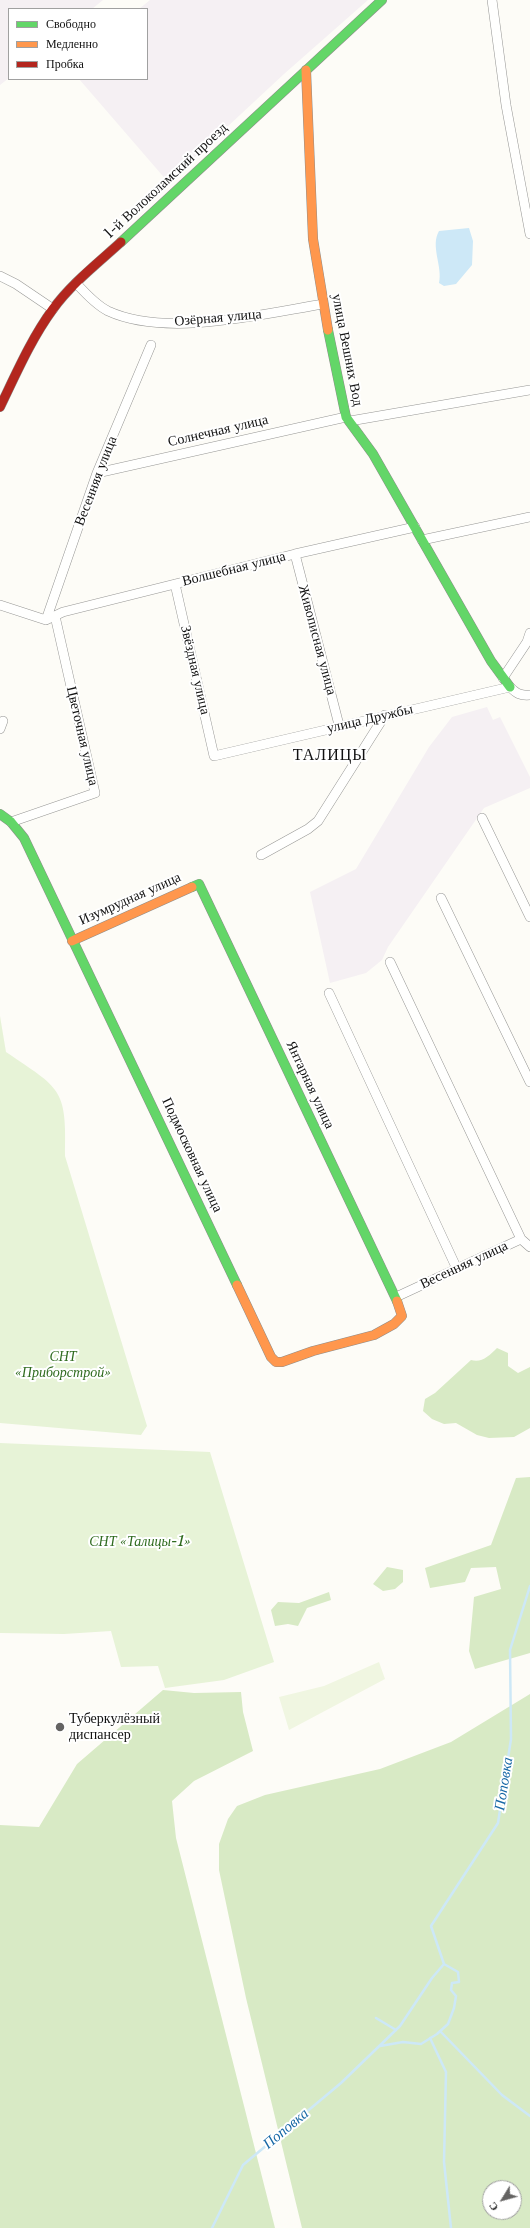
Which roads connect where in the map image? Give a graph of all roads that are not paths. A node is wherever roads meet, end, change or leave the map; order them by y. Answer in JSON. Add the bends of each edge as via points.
{"nodes":[{"id":1,"x":382,"y":0,"type":"edge"},
{"id":2,"x":492,"y":0,"type":"edge"},
{"id":3,"x":306,"y":70,"type":"junction"},
{"id":4,"x":530,"y":234,"type":"edge"},
{"id":5,"x":0,"y":276,"type":"edge"},
{"id":6,"x":76,"y":283,"type":"junction"},
{"id":7,"x":323,"y":304,"type":"junction"},
{"id":8,"x":53,"y":310,"type":"junction"},
{"id":9,"x":151,"y":346,"type":"dead end"},
{"id":10,"x":530,"y":390,"type":"edge"},
{"id":11,"x":0,"y":406,"type":"edge"},
{"id":12,"x":348,"y":419,"type":"junction"},
{"id":13,"x":97,"y":473,"type":"junction"},
{"id":14,"x":530,"y":517,"type":"edge"},
{"id":15,"x":414,"y":527,"type":"junction"},
{"id":16,"x":422,"y":540,"type":"junction"},
{"id":17,"x":295,"y":554,"type":"junction"},
{"id":18,"x":175,"y":584,"type":"junction"},
{"id":19,"x":0,"y":605,"type":"edge"},
{"id":20,"x":51,"y":618,"type":"junction"},
{"id":21,"x":530,"y":633,"type":"edge"},
{"id":22,"x":503,"y":678,"type":"junction"},
{"id":23,"x":510,"y":686,"type":"junction"},
{"id":24,"x":527,"y":695,"type":"edge"},
{"id":25,"x":385,"y":715,"type":"junction"},
{"id":26,"x":339,"y":725,"type":"junction"},
{"id":27,"x":214,"y":756,"type":"joint"},
{"id":28,"x":0,"y":814,"type":"edge"},
{"id":29,"x":482,"y":818,"type":"dead end"},
{"id":30,"x":11,"y":822,"type":"junction"},
{"id":31,"x":261,"y":855,"type":"dead end"},
{"id":32,"x":199,"y":884,"type":"joint"},
{"id":33,"x":441,"y":898,"type":"dead end"},
{"id":34,"x":530,"y":917,"type":"edge"},
{"id":35,"x":72,"y":941,"type":"junction"},
{"id":36,"x":390,"y":962,"type":"dead end"},
{"id":37,"x":329,"y":993,"type":"dead end"},
{"id":38,"x":530,"y":1082,"type":"edge"},
{"id":39,"x":521,"y":1239,"type":"junction"},
{"id":40,"x":530,"y":1247,"type":"edge"},
{"id":41,"x":458,"y":1269,"type":"junction"},
{"id":42,"x":396,"y":1297,"type":"junction"}],
"edges":[{"from":1,"to":3,"type":"street","name":"1-й Волоколамский проезд"},
{"from":2,"to":4,"type":"street","via":[[506,105]]},
{"from":3,"to":6,"type":"street","name":"1-й Волоколамский проезд"},
{"from":3,"to":7,"type":"street","name":"улица Вешних Вод","via":[[313,239]]},
{"from":5,"to":8,"type":"street"},
{"from":6,"to":7,"type":"street","name":"Озёрная улица","via":[[91,299],[108,311],[147,321],[180,324],[235,319]]},
{"from":6,"to":8,"type":"street","name":"1-й Волоколамский проезд"},
{"from":7,"to":12,"type":"street","name":"улица Вешних Вод"},
{"from":8,"to":11,"type":"street","name":"1-й Волоколамский проезд","via":[[30,347]]},
{"from":9,"to":13,"type":"street","name":"Весенняя улица"},
{"from":10,"to":12,"type":"street","name":"Солнечная улица"},
{"from":12,"to":13,"type":"street","name":"Солнечная улица"},
{"from":12,"to":15,"type":"street","name":"улица Вешних Вод","via":[[372,454]]},
{"from":13,"to":20,"type":"street","name":"Весенняя улица"},
{"from":14,"to":16,"type":"street"},
{"from":15,"to":16,"type":"street","name":"улица Вешних Вод"},
{"from":15,"to":17,"type":"street","name":"Волшебная улица"},
{"from":16,"to":22,"type":"street","name":"улица Вешних Вод"},
{"from":17,"to":18,"type":"street","name":"Волшебная улица"},
{"from":17,"to":26,"type":"street","name":"Живописная улица"},
{"from":18,"to":20,"type":"street","name":"Волшебная улица","via":[[63,612]]},
{"from":18,"to":27,"type":"street","name":"Звёздная улица"},
{"from":19,"to":20,"type":"street"},
{"from":20,"to":30,"type":"street","name":"Цветочная улица","via":[[95,793]]},
{"from":21,"to":22,"type":"street","via":[[527,642]]},
{"from":22,"to":23,"type":"street","name":"улица Вешних Вод"},
{"from":23,"to":24,"type":"street","via":[[516,693]]},
{"from":23,"to":25,"type":"street","name":"улица Дружбы"},
{"from":25,"to":26,"type":"street","name":"улица Дружбы"},
{"from":25,"to":31,"type":"street","via":[[318,821]]},
{"from":26,"to":27,"type":"street","name":"улица Дружбы"},
{"from":28,"to":30,"type":"street"},
{"from":29,"to":34,"type":"street"},
{"from":30,"to":35,"type":"street","name":"Подмосковная улица","via":[[24,838]]},
{"from":32,"to":35,"type":"street","name":"Изумрудная улица"},
{"from":32,"to":42,"type":"street","name":"Янтарная улица"},
{"from":33,"to":38,"type":"street"},
{"from":35,"to":42,"type":"street","name":"Подмосковная улица","via":[[137,1072],[271,1357],[276,1362],[282,1362],[385,1331],[396,1324],[402,1316]]},
{"from":36,"to":39,"type":"street"},
{"from":37,"to":41,"type":"street"},
{"from":39,"to":40,"type":"street","name":"Весенняя улица"},
{"from":39,"to":41,"type":"street","name":"Весенняя улица"},
{"from":41,"to":42,"type":"street","name":"Весенняя улица"}]}
